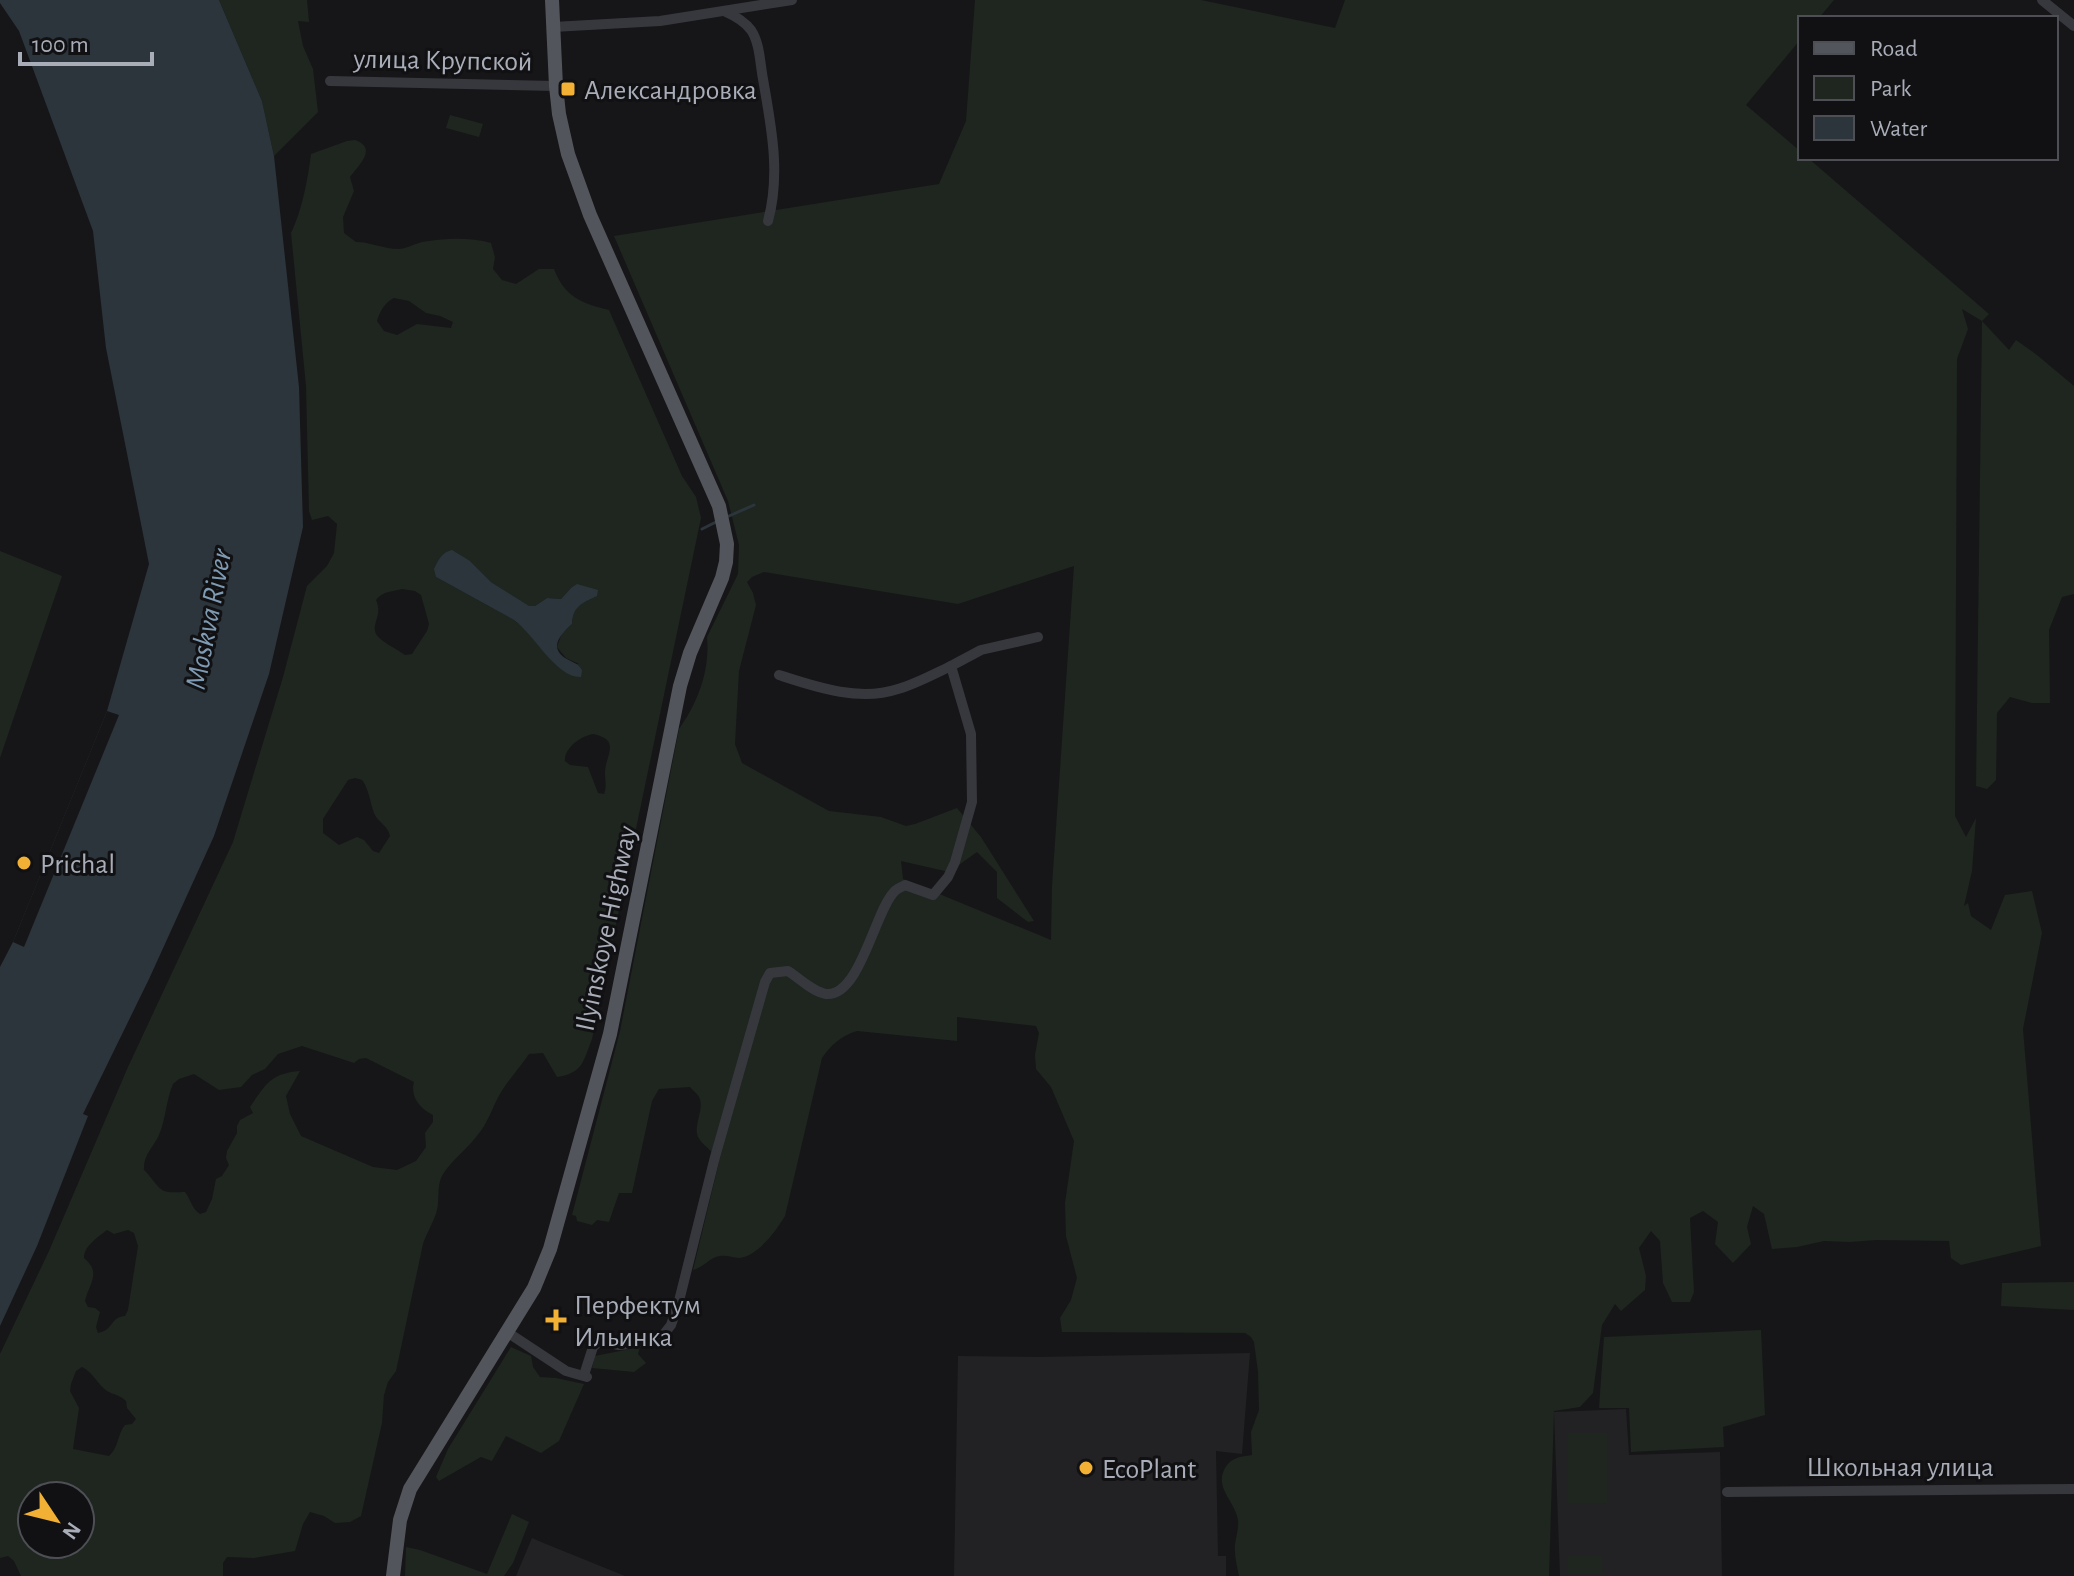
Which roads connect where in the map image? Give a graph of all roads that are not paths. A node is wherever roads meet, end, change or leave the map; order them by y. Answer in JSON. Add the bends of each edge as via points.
{"nodes":[{"id":1,"x":552,"y":0,"type":"edge"},
{"id":2,"x":792,"y":0,"type":"edge"},
{"id":3,"x":2042,"y":0,"type":"edge"},
{"id":4,"x":747,"y":4,"type":"edge"},
{"id":5,"x":724,"y":11,"type":"junction"},
{"id":6,"x":2074,"y":26,"type":"edge"},
{"id":7,"x":553,"y":27,"type":"junction"},
{"id":8,"x":330,"y":81,"type":"dead end"},
{"id":9,"x":556,"y":86,"type":"junction"},
{"id":10,"x":768,"y":221,"type":"dead end"},
{"id":11,"x":1038,"y":637,"type":"dead end"},
{"id":12,"x":951,"y":666,"type":"junction"},
{"id":13,"x":779,"y":675,"type":"dead end"},
{"id":14,"x":507,"y":1332,"type":"junction"},
{"id":15,"x":2074,"y":1489,"type":"edge"},
{"id":16,"x":1727,"y":1492,"type":"dead end"},
{"id":17,"x":393,"y":1576,"type":"edge"}],
"edges":[{"from":1,"to":7,"type":"main road","name":"Ilyinskoye Highway"},
{"from":2,"to":4,"type":"street"},
{"from":3,"to":6,"type":"street"},
{"from":4,"to":5,"type":"street"},
{"from":5,"to":7,"type":"street"},
{"from":5,"to":10,"type":"street","via":[[751,30],[757,47],[775,149]]},
{"from":7,"to":9,"type":"main road","name":"Ilyinskoye Highway"},
{"from":8,"to":9,"type":"street","name":"улица Крупской"},
{"from":9,"to":14,"type":"main road","name":"Ilyinskoye Highway","via":[[568,154],[590,215],[719,506],[727,544],[722,578],[680,686],[610,1034],[558,1223],[541,1274]]},
{"from":11,"to":12,"type":"street","via":[[981,650]]},
{"from":12,"to":13,"type":"street","via":[[897,690],[861,694]]},
{"from":12,"to":14,"type":"street","via":[[971,734],[972,802],[955,862],[933,895],[905,885],[895,891],[860,964],[846,985],[833,993],[818,991],[788,971],[770,973],[671,1325],[664,1334],[637,1343],[600,1341],[593,1347],[586,1377],[566,1371]]},
{"from":14,"to":17,"type":"main road","name":"Ilyinskoye Highway","via":[[410,1489]]},
{"from":15,"to":16,"type":"street","name":"Школьная улица"}]}
